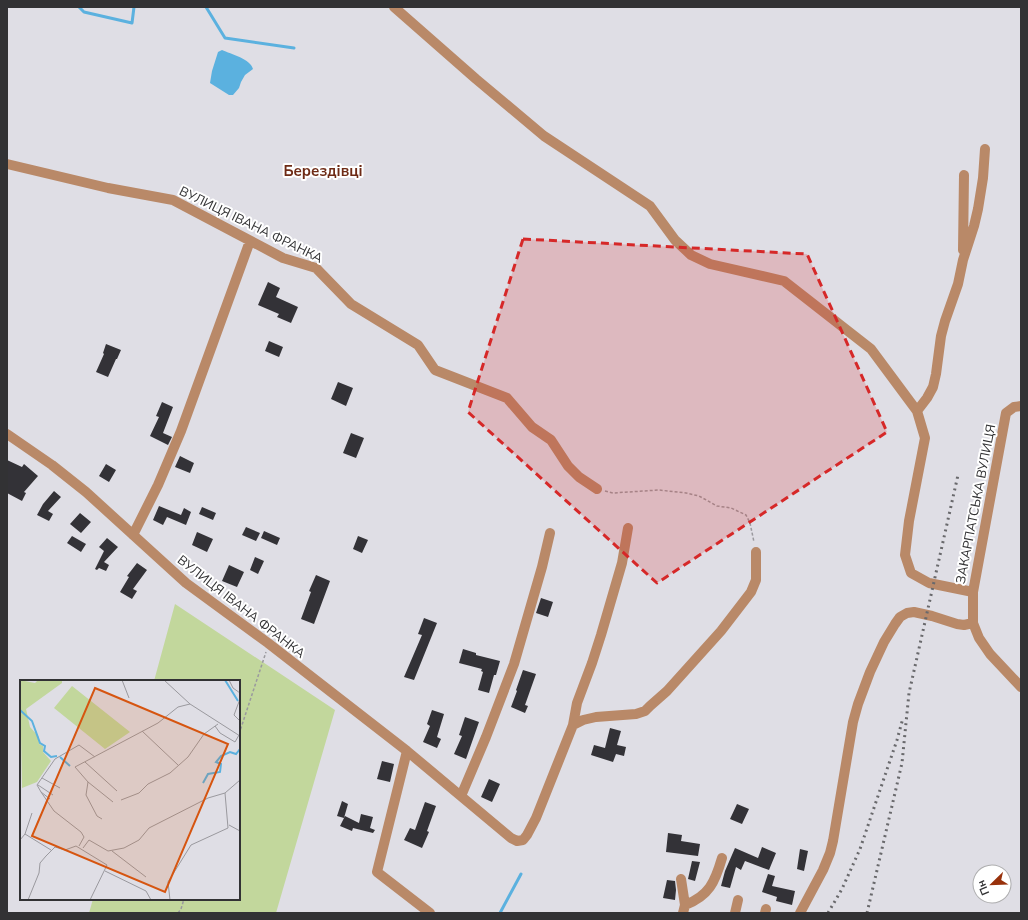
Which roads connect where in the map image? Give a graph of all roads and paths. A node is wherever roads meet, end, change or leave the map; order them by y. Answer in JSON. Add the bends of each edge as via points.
{"nodes":[{"id":1,"x":394,"y":7,"type":"edge"},
{"id":2,"x":985,"y":149,"type":"dead end"},
{"id":3,"x":7,"y":164,"type":"edge"},
{"id":4,"x":964,"y":175,"type":"dead end"},
{"id":5,"x":250,"y":241,"type":"junction"},
{"id":6,"x":963,"y":260,"type":"junction"},
{"id":7,"x":1021,"y":406,"type":"edge"},
{"id":8,"x":917,"y":411,"type":"junction"},
{"id":9,"x":7,"y":434,"type":"edge"},
{"id":10,"x":598,"y":489,"type":"joint"},
{"id":11,"x":628,"y":528,"type":"dead end"},
{"id":12,"x":550,"y":533,"type":"dead end"},
{"id":13,"x":133,"y":535,"type":"junction"},
{"id":14,"x":756,"y":552,"type":"joint"},
{"id":15,"x":973,"y":592,"type":"junction"},
{"id":16,"x":973,"y":623,"type":"junction"},
{"id":17,"x":268,"y":644,"type":"junction"},
{"id":18,"x":1021,"y":687,"type":"edge"},
{"id":19,"x":573,"y":725,"type":"junction"},
{"id":20,"x":240,"y":731,"type":"edge"},
{"id":21,"x":407,"y":752,"type":"junction"},
{"id":22,"x":461,"y":796,"type":"junction"},
{"id":23,"x":722,"y":858,"type":"dead end"},
{"id":24,"x":681,"y":879,"type":"dead end"},
{"id":25,"x":184,"y":900,"type":"edge"},
{"id":26,"x":738,"y":900,"type":"dead end"},
{"id":27,"x":684,"y":909,"type":"edge"},
{"id":28,"x":178,"y":913,"type":"edge"},
{"id":29,"x":430,"y":913,"type":"edge"},
{"id":30,"x":735,"y":913,"type":"edge"},
{"id":31,"x":800,"y":913,"type":"edge"}],
"edges":[{"from":1,"to":8,"type":"street","via":[[544,136],[650,206],[675,240],[691,255],[710,264],[784,281],[871,349]]},
{"from":2,"to":6,"type":"street","via":[[978,209]]},
{"from":3,"to":5,"type":"street","name":"ВУЛИЦЯ ІВАНА ФРАНКА","via":[[108,188],[173,200]]},
{"from":4,"to":6,"type":"street"},
{"from":5,"to":10,"type":"street","name":"ВУЛИЦЯ ІВАНА ФРАНКА","via":[[283,258],[316,268],[351,304],[418,345],[435,370],[507,398],[532,427],[551,440],[568,466],[579,477]]},
{"from":5,"to":13,"type":"street","via":[[181,431],[158,486]]},
{"from":6,"to":8,"type":"street","via":[[941,336],[933,387]]},
{"from":7,"to":15,"type":"street","name":"ЗАКАРПАТСЬКА ВУЛИЦЯ","via":[[1014,406],[1006,413]]},
{"from":8,"to":15,"type":"street","via":[[925,438],[905,555],[911,573],[928,583]]},
{"from":9,"to":13,"type":"street","name":"ВУЛИЦЯ ІВАНА ФРАНКА","via":[[69,478]]},
{"from":10,"to":14,"type":"path","via":[[612,493],[659,490],[686,493],[699,496],[717,506],[732,508],[746,515]]},
{"from":11,"to":19,"type":"street","via":[[622,563],[592,663],[577,703]]},
{"from":12,"to":22,"type":"street","via":[[514,664]]},
{"from":13,"to":17,"type":"street","name":"ВУЛИЦЯ ІВАНА ФРАНКА","via":[[186,583]]},
{"from":14,"to":19,"type":"street","via":[[756,580],[751,592],[721,631],[645,711],[596,717]]},
{"from":15,"to":16,"type":"street"},
{"from":16,"to":18,"type":"street","via":[[990,654]]},
{"from":16,"to":31,"type":"street","via":[[964,625],[914,612],[907,613],[900,617],[884,642],[856,710],[830,854]]},
{"from":17,"to":20,"type":"path"},
{"from":17,"to":21,"type":"street","name":"ВУЛИЦЯ ІВАНА ФРАНКА"},
{"from":19,"to":22,"type":"street","name":"ВУЛИЦЯ ІВАНА ФРАНКА","via":[[536,818],[523,840],[511,838]]},
{"from":21,"to":22,"type":"street","name":"ВУЛИЦЯ ІВАНА ФРАНКА"},
{"from":21,"to":29,"type":"street","via":[[377,872]]},
{"from":23,"to":27,"type":"street","via":[[717,875],[709,888]]},
{"from":24,"to":27,"type":"street"},
{"from":25,"to":28,"type":"path"},
{"from":26,"to":30,"type":"street"}]}
